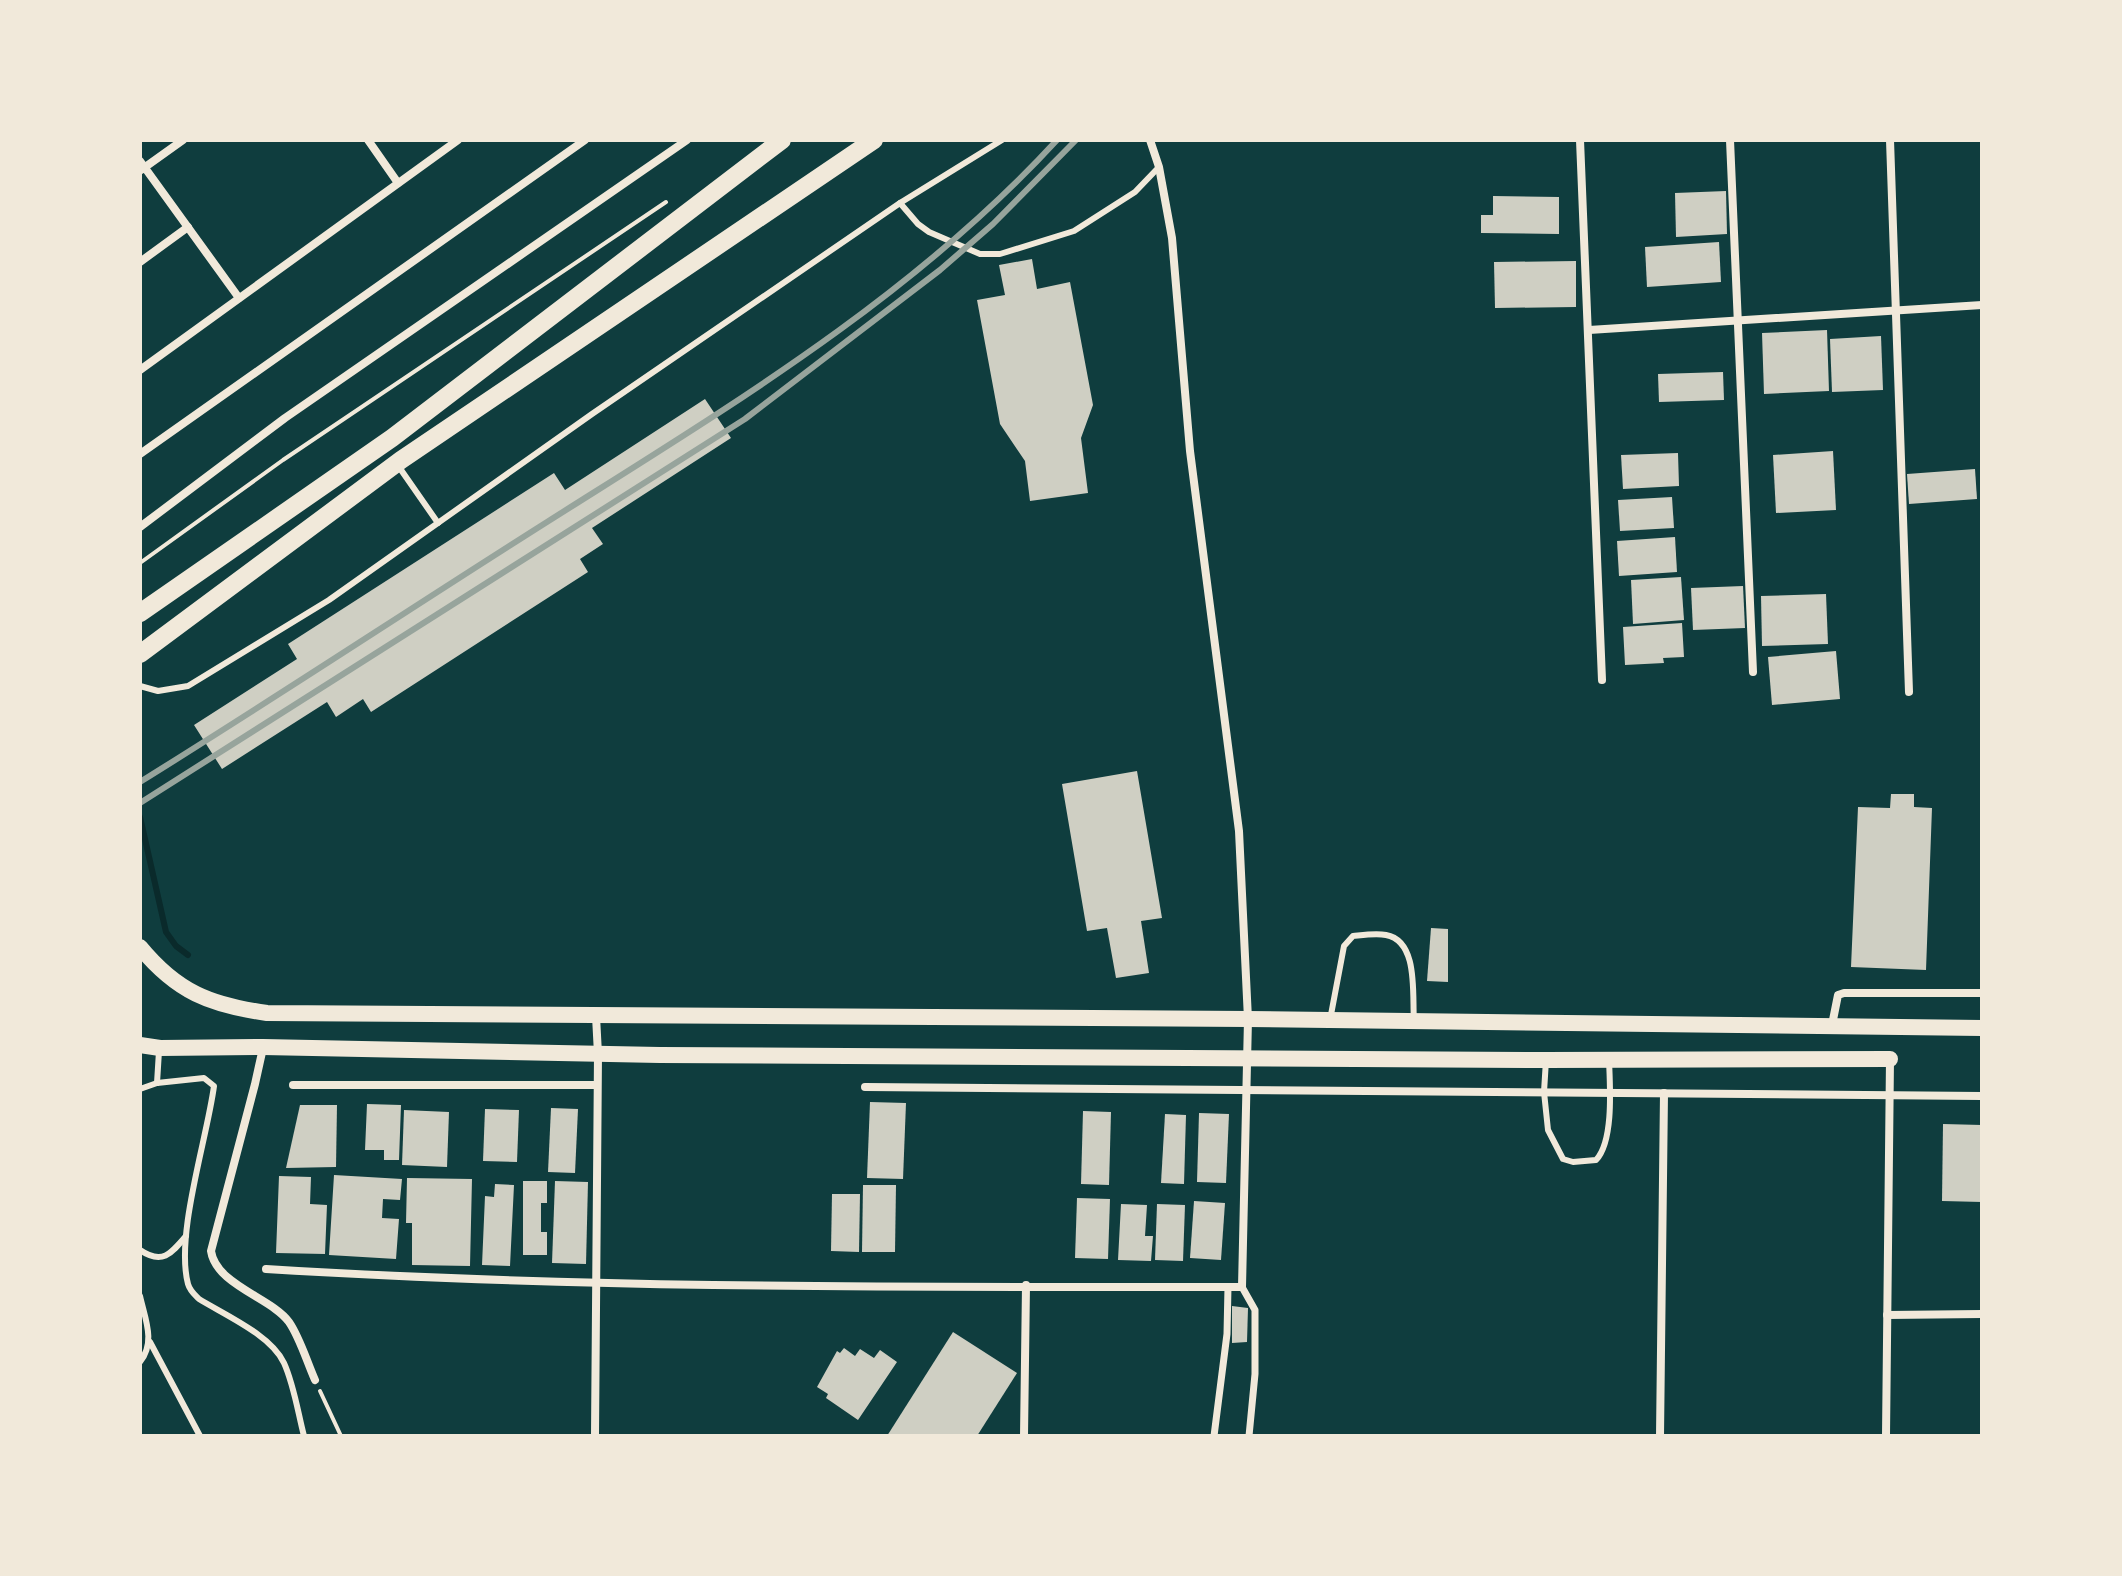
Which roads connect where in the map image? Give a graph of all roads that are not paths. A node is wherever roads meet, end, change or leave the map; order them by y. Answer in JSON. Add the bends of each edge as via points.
{"nodes":[{"id":1,"x":183,"y":140,"type":"edge"},
{"id":2,"x":368,"y":140,"type":"edge"},
{"id":3,"x":458,"y":140,"type":"edge"},
{"id":4,"x":585,"y":140,"type":"edge"},
{"id":5,"x":687,"y":140,"type":"edge"},
{"id":6,"x":782,"y":140,"type":"edge"},
{"id":7,"x":874,"y":140,"type":"edge"},
{"id":8,"x":1002,"y":140,"type":"edge"},
{"id":9,"x":1150,"y":140,"type":"edge"},
{"id":10,"x":1580,"y":140,"type":"edge"},
{"id":11,"x":1730,"y":140,"type":"edge"},
{"id":12,"x":1890,"y":140,"type":"edge"},
{"id":13,"x":141,"y":167,"type":"edge"},
{"id":14,"x":1159,"y":167,"type":"junction"},
{"id":15,"x":398,"y":183,"type":"junction"},
{"id":16,"x":900,"y":203,"type":"junction"},
{"id":17,"x":188,"y":227,"type":"junction"},
{"id":18,"x":140,"y":262,"type":"edge"},
{"id":19,"x":239,"y":298,"type":"junction"},
{"id":20,"x":1982,"y":305,"type":"edge"},
{"id":21,"x":1897,"y":310,"type":"junction"},
{"id":22,"x":1738,"y":322,"type":"junction"},
{"id":23,"x":1589,"y":330,"type":"junction"},
{"id":24,"x":140,"y":370,"type":"edge"},
{"id":25,"x":140,"y":454,"type":"edge"},
{"id":26,"x":396,"y":463,"type":"junction"},
{"id":27,"x":438,"y":523,"type":"junction"},
{"id":28,"x":140,"y":527,"type":"edge"},
{"id":29,"x":140,"y":613,"type":"edge"},
{"id":30,"x":140,"y":654,"type":"edge"},
{"id":31,"x":1753,"y":672,"type":"dead end"},
{"id":32,"x":1602,"y":680,"type":"dead end"},
{"id":33,"x":140,"y":686,"type":"edge"},
{"id":34,"x":1909,"y":692,"type":"dead end"},
{"id":35,"x":140,"y":947,"type":"edge"},
{"id":36,"x":1982,"y":993,"type":"edge"},
{"id":37,"x":596,"y":1016,"type":"junction"},
{"id":38,"x":1248,"y":1019,"type":"junction"},
{"id":39,"x":1330,"y":1020,"type":"junction"},
{"id":40,"x":1414,"y":1021,"type":"junction"},
{"id":41,"x":1832,"y":1025,"type":"junction"},
{"id":42,"x":1982,"y":1028,"type":"edge"},
{"id":43,"x":140,"y":1045,"type":"edge"},
{"id":44,"x":263,"y":1047,"type":"junction"},
{"id":45,"x":160,"y":1048,"type":"junction"},
{"id":46,"x":598,"y":1054,"type":"junction"},
{"id":47,"x":1247,"y":1059,"type":"junction"},
{"id":48,"x":1890,"y":1059,"type":"joint"},
{"id":49,"x":1546,"y":1060,"type":"junction"},
{"id":50,"x":1609,"y":1060,"type":"junction"},
{"id":51,"x":157,"y":1083,"type":"junction"},
{"id":52,"x":293,"y":1085,"type":"dead end"},
{"id":53,"x":596,"y":1085,"type":"junction"},
{"id":54,"x":865,"y":1087,"type":"dead end"},
{"id":55,"x":140,"y":1089,"type":"edge"},
{"id":56,"x":1245,"y":1090,"type":"junction"},
{"id":57,"x":1544,"y":1092,"type":"junction"},
{"id":58,"x":1610,"y":1093,"type":"junction"},
{"id":59,"x":1664,"y":1093,"type":"junction"},
{"id":60,"x":1889,"y":1095,"type":"junction"},
{"id":61,"x":1982,"y":1096,"type":"edge"},
{"id":62,"x":186,"y":1236,"type":"junction"},
{"id":63,"x":140,"y":1250,"type":"edge"},
{"id":64,"x":266,"y":1269,"type":"dead end"},
{"id":65,"x":596,"y":1283,"type":"junction"},
{"id":66,"x":1026,"y":1285,"type":"junction"},
{"id":67,"x":1228,"y":1287,"type":"junction"},
{"id":68,"x":1242,"y":1287,"type":"junction"},
{"id":69,"x":140,"y":1296,"type":"edge"},
{"id":70,"x":1982,"y":1314,"type":"edge"},
{"id":71,"x":1887,"y":1315,"type":"junction"},
{"id":72,"x":150,"y":1342,"type":"junction"},
{"id":73,"x":140,"y":1362,"type":"edge"},
{"id":74,"x":315,"y":1380,"type":"road end"},
{"id":75,"x":200,"y":1436,"type":"edge"},
{"id":76,"x":304,"y":1436,"type":"edge"},
{"id":77,"x":595,"y":1436,"type":"edge"},
{"id":78,"x":1024,"y":1436,"type":"edge"},
{"id":79,"x":1214,"y":1436,"type":"edge"},
{"id":80,"x":1249,"y":1436,"type":"edge"},
{"id":81,"x":1660,"y":1436,"type":"edge"},
{"id":82,"x":1886,"y":1436,"type":"edge"}],
"edges":[{"from":1,"to":13,"type":"street"},
{"from":2,"to":15,"type":"street"},
{"from":3,"to":15,"type":"street"},
{"from":4,"to":25,"type":"street"},
{"from":5,"to":28,"type":"street","via":[[285,418]]},
{"from":6,"to":29,"type":"main road","via":[[392,438]]},
{"from":7,"to":26,"type":"main road"},
{"from":8,"to":16,"type":"lane"},
{"from":9,"to":14,"type":"street"},
{"from":10,"to":23,"type":"street"},
{"from":11,"to":22,"type":"street"},
{"from":12,"to":21,"type":"street"},
{"from":13,"to":17,"type":"street"},
{"from":14,"to":16,"type":"lane","via":[[1135,192],[1074,231],[1000,254],[980,254],[929,232]]},
{"from":14,"to":38,"type":"street","via":[[1172,238],[1190,451],[1238,820]]},
{"from":15,"to":19,"type":"street"},
{"from":16,"to":27,"type":"lane"},
{"from":17,"to":18,"type":"street"},
{"from":17,"to":19,"type":"street"},
{"from":19,"to":24,"type":"street"},
{"from":20,"to":21,"type":"street"},
{"from":21,"to":22,"type":"street"},
{"from":21,"to":34,"type":"street"},
{"from":22,"to":23,"type":"street"},
{"from":22,"to":31,"type":"street"},
{"from":23,"to":32,"type":"street"},
{"from":26,"to":27,"type":"lane"},
{"from":26,"to":30,"type":"main road"},
{"from":27,"to":33,"type":"lane","via":[[329,600],[188,686],[158,691]]},
{"from":35,"to":37,"type":"main road","via":[[194,994],[255,1011]]},
{"from":36,"to":41,"type":"street","via":[[1844,993],[1835,1002]]},
{"from":37,"to":38,"type":"main road"},
{"from":37,"to":46,"type":"street"},
{"from":38,"to":39,"type":"main road"},
{"from":38,"to":47,"type":"street"},
{"from":39,"to":40,"type":"main road"},
{"from":39,"to":40,"type":"lane","via":[[1344,946],[1353,936],[1386,935],[1398,940],[1411,957]]},
{"from":40,"to":41,"type":"main road"},
{"from":41,"to":42,"type":"main road"},
{"from":43,"to":45,"type":"main road"},
{"from":44,"to":45,"type":"main road"},
{"from":44,"to":46,"type":"main road"},
{"from":44,"to":74,"type":"street","via":[[212,1260],[288,1320]]},
{"from":45,"to":51,"type":"lane"},
{"from":46,"to":47,"type":"main road"},
{"from":46,"to":53,"type":"street"},
{"from":47,"to":49,"type":"main road"},
{"from":47,"to":56,"type":"street"},
{"from":48,"to":50,"type":"main road"},
{"from":48,"to":60,"type":"street"},
{"from":49,"to":50,"type":"main road"},
{"from":49,"to":57,"type":"lane"},
{"from":50,"to":58,"type":"lane"},
{"from":51,"to":55,"type":"lane"},
{"from":51,"to":62,"type":"lane","via":[[204,1078],[214,1086]]},
{"from":52,"to":53,"type":"street"},
{"from":53,"to":65,"type":"street"},
{"from":54,"to":56,"type":"street"},
{"from":56,"to":57,"type":"street"},
{"from":56,"to":68,"type":"street"},
{"from":57,"to":58,"type":"street"},
{"from":57,"to":58,"type":"lane","via":[[1548,1130],[1563,1159],[1573,1162],[1596,1160],[1603,1153]]},
{"from":58,"to":59,"type":"street"},
{"from":59,"to":60,"type":"street"},
{"from":59,"to":81,"type":"street"},
{"from":60,"to":61,"type":"street"},
{"from":60,"to":71,"type":"street"},
{"from":62,"to":63,"type":"lane","via":[[162,1258]]},
{"from":62,"to":76,"type":"lane","via":[[191,1291],[277,1351]]},
{"from":64,"to":65,"type":"street"},
{"from":65,"to":66,"type":"street"},
{"from":65,"to":77,"type":"street"},
{"from":66,"to":67,"type":"street"},
{"from":66,"to":78,"type":"street"},
{"from":67,"to":68,"type":"street"},
{"from":67,"to":79,"type":"street"},
{"from":68,"to":80,"type":"street","via":[[1255,1310]]},
{"from":69,"to":72,"type":"lane"},
{"from":70,"to":71,"type":"street"},
{"from":71,"to":82,"type":"street"},
{"from":72,"to":73,"type":"lane"},
{"from":72,"to":75,"type":"lane"}]}
